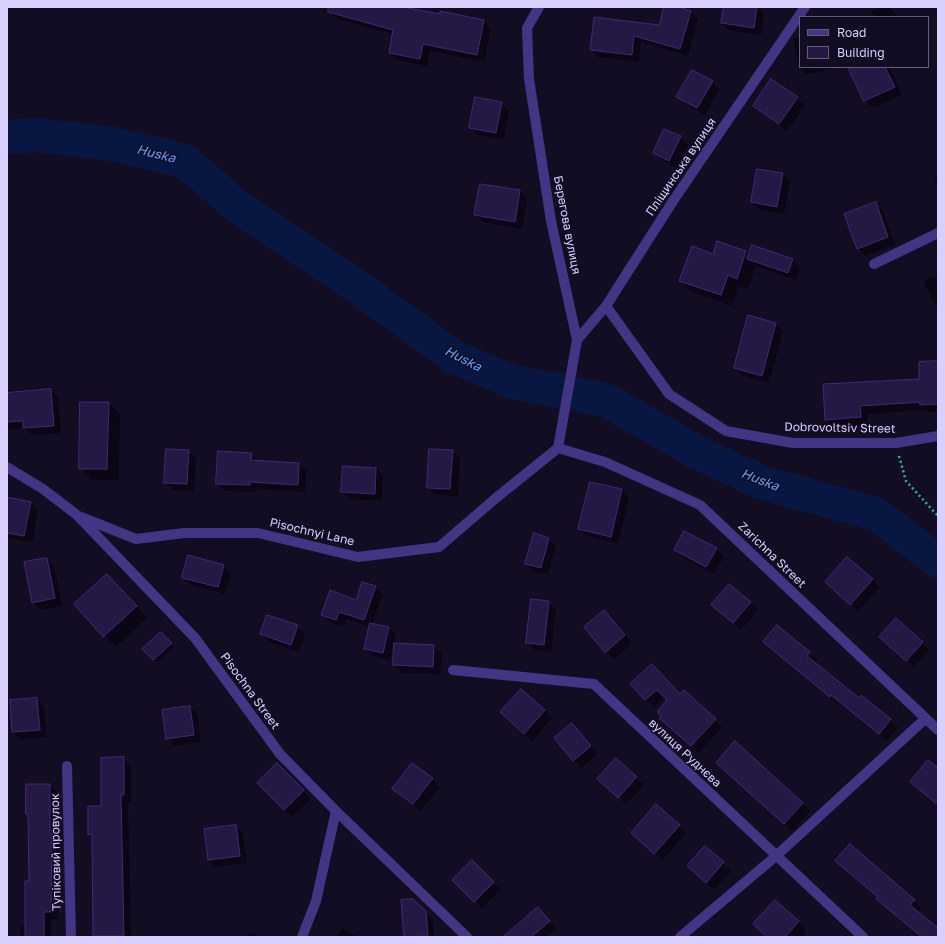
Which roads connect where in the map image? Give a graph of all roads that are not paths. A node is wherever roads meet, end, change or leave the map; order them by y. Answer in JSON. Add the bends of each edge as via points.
{"nodes":[{"id":1,"x":539,"y":7,"type":"edge"},
{"id":2,"x":805,"y":7,"type":"edge"},
{"id":3,"x":938,"y":233,"type":"edge"},
{"id":4,"x":874,"y":264,"type":"dead end"},
{"id":5,"x":606,"y":306,"type":"junction"},
{"id":6,"x":577,"y":340,"type":"junction"},
{"id":7,"x":938,"y":436,"type":"edge"},
{"id":8,"x":558,"y":448,"type":"junction"},
{"id":9,"x":7,"y":467,"type":"edge"},
{"id":10,"x":77,"y":515,"type":"junction"},
{"id":11,"x":453,"y":670,"type":"dead end"},
{"id":12,"x":925,"y":719,"type":"junction"},
{"id":13,"x":938,"y":730,"type":"edge"},
{"id":14,"x":67,"y":766,"type":"dead end"},
{"id":15,"x":336,"y":811,"type":"junction"},
{"id":16,"x":776,"y":856,"type":"junction"},
{"id":17,"x":71,"y":937,"type":"edge"},
{"id":18,"x":302,"y":937,"type":"edge"},
{"id":19,"x":467,"y":937,"type":"edge"},
{"id":20,"x":680,"y":937,"type":"edge"},
{"id":21,"x":863,"y":937,"type":"edge"}],
"edges":[{"from":1,"to":6,"type":"street","name":"Берегова вулиця","via":[[527,28],[529,79],[552,221]]},
{"from":2,"to":5,"type":"street","name":"Пліщинська вулиця","via":[[673,201]]},
{"from":3,"to":4,"type":"street"},
{"from":5,"to":6,"type":"street","name":"Пліщинська вулиця"},
{"from":5,"to":7,"type":"street","name":"Dobrovoltsiv Street","via":[[669,394],[726,431],[793,443],[896,443]]},
{"from":6,"to":8,"type":"street","name":"Берегова вулиця"},
{"from":8,"to":10,"type":"street","name":"Pisochnyi Lane","via":[[439,548],[358,556],[258,533],[184,533],[136,539]]},
{"from":8,"to":12,"type":"street","name":"Zarichna Street","via":[[605,462],[700,505]]},
{"from":9,"to":10,"type":"street","name":"Pisochna Street","via":[[43,489]]},
{"from":10,"to":15,"type":"street","name":"Pisochna Street","via":[[195,638],[280,754]]},
{"from":11,"to":16,"type":"street","name":"вулиця Руднєва","via":[[594,684]]},
{"from":12,"to":13,"type":"street","name":"Zarichna Street"},
{"from":12,"to":16,"type":"street"},
{"from":14,"to":17,"type":"street","name":"Тупіковий провулок"},
{"from":15,"to":18,"type":"street","via":[[316,901]]},
{"from":15,"to":19,"type":"street","name":"Pisochna Street"},
{"from":16,"to":20,"type":"street"},
{"from":16,"to":21,"type":"street","name":"вулиця Руднєва"}]}
